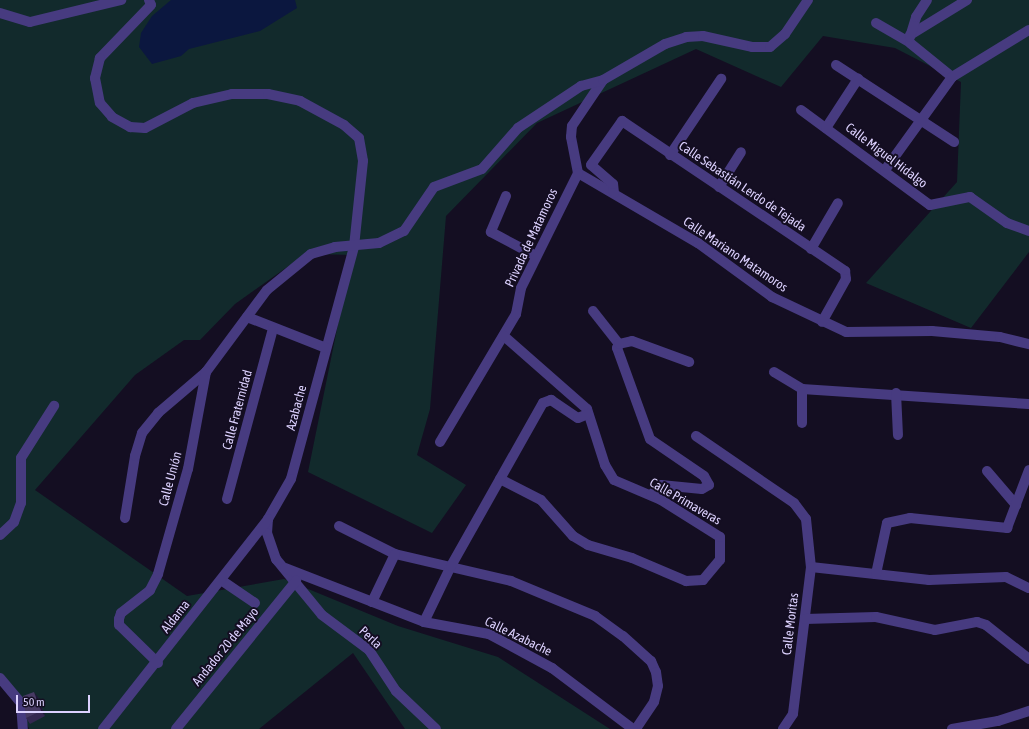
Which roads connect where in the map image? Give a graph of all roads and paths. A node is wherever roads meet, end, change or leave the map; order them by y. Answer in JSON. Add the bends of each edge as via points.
{"nodes":[{"id":1,"x":121,"y":0,"type":"edge"},
{"id":2,"x":148,"y":0,"type":"edge"},
{"id":3,"x":808,"y":0,"type":"edge"},
{"id":4,"x":927,"y":0,"type":"edge"},
{"id":5,"x":967,"y":0,"type":"edge"},
{"id":6,"x":0,"y":13,"type":"edge"},
{"id":7,"x":876,"y":23,"type":"dead end"},
{"id":8,"x":1029,"y":30,"type":"edge"},
{"id":9,"x":910,"y":39,"type":"junction"},
{"id":10,"x":836,"y":65,"type":"dead end"},
{"id":11,"x":952,"y":77,"type":"junction"},
{"id":12,"x":721,"y":79,"type":"dead end"},
{"id":13,"x":603,"y":80,"type":"junction"},
{"id":14,"x":858,"y":80,"type":"junction"},
{"id":15,"x":801,"y":110,"type":"dead end"},
{"id":16,"x":921,"y":121,"type":"junction"},
{"id":17,"x":826,"y":128,"type":"junction"},
{"id":18,"x":954,"y":142,"type":"dead end"},
{"id":19,"x":741,"y":152,"type":"dead end"},
{"id":20,"x":670,"y":155,"type":"junction"},
{"id":21,"x":885,"y":170,"type":"junction"},
{"id":22,"x":578,"y":173,"type":"junction"},
{"id":23,"x":718,"y":187,"type":"junction"},
{"id":24,"x":614,"y":193,"type":"junction"},
{"id":25,"x":506,"y":196,"type":"dead end"},
{"id":26,"x":838,"y":203,"type":"dead end"},
{"id":27,"x":1029,"y":231,"type":"edge"},
{"id":28,"x":354,"y":247,"type":"junction"},
{"id":29,"x":811,"y":248,"type":"junction"},
{"id":30,"x":536,"y":256,"type":"junction"},
{"id":31,"x":593,"y":311,"type":"dead end"},
{"id":32,"x":247,"y":317,"type":"junction"},
{"id":33,"x":822,"y":322,"type":"junction"},
{"id":34,"x":273,"y":328,"type":"junction"},
{"id":35,"x":504,"y":336,"type":"junction"},
{"id":36,"x":619,"y":344,"type":"junction"},
{"id":37,"x":1029,"y":344,"type":"edge"},
{"id":38,"x":326,"y":348,"type":"junction"},
{"id":39,"x":688,"y":362,"type":"dead end"},
{"id":40,"x":206,"y":372,"type":"junction"},
{"id":41,"x":774,"y":372,"type":"dead end"},
{"id":42,"x":802,"y":389,"type":"junction"},
{"id":43,"x":896,"y":393,"type":"junction"},
{"id":44,"x":1029,"y":404,"type":"edge"},
{"id":45,"x":54,"y":406,"type":"dead end"},
{"id":46,"x":588,"y":414,"type":"junction"},
{"id":47,"x":802,"y":423,"type":"dead end"},
{"id":48,"x":898,"y":435,"type":"dead end"},
{"id":49,"x":696,"y":436,"type":"dead end"},
{"id":50,"x":440,"y":442,"type":"dead end"},
{"id":51,"x":1029,"y":470,"type":"edge"},
{"id":52,"x":987,"y":471,"type":"dead end"},
{"id":53,"x":500,"y":479,"type":"junction"},
{"id":54,"x":651,"y":495,"type":"junction"},
{"id":55,"x":227,"y":499,"type":"dead end"},
{"id":56,"x":1016,"y":505,"type":"junction"},
{"id":57,"x":125,"y":518,"type":"dead end"},
{"id":58,"x":268,"y":519,"type":"junction"},
{"id":59,"x":339,"y":526,"type":"dead end"},
{"id":60,"x":0,"y":535,"type":"edge"},
{"id":61,"x":395,"y":554,"type":"junction"},
{"id":62,"x":451,"y":566,"type":"junction"},
{"id":63,"x":811,"y":567,"type":"junction"},
{"id":64,"x":285,"y":568,"type":"junction"},
{"id":65,"x":876,"y":574,"type":"junction"},
{"id":66,"x":221,"y":580,"type":"junction"},
{"id":67,"x":296,"y":581,"type":"junction"},
{"id":68,"x":1029,"y":588,"type":"edge"},
{"id":69,"x":372,"y":602,"type":"junction"},
{"id":70,"x":255,"y":603,"type":"dead end"},
{"id":71,"x":805,"y":619,"type":"junction"},
{"id":72,"x":424,"y":622,"type":"junction"},
{"id":73,"x":1029,"y":659,"type":"edge"},
{"id":74,"x":158,"y":663,"type":"junction"},
{"id":75,"x":0,"y":678,"type":"edge"},
{"id":76,"x":4,"y":685,"type":"edge"},
{"id":77,"x":1029,"y":711,"type":"edge"},
{"id":78,"x":1000,"y":725,"type":"edge"},
{"id":79,"x":23,"y":729,"type":"edge"},
{"id":80,"x":102,"y":729,"type":"edge"},
{"id":81,"x":176,"y":729,"type":"edge"},
{"id":82,"x":436,"y":729,"type":"edge"},
{"id":83,"x":635,"y":729,"type":"edge"},
{"id":84,"x":784,"y":729,"type":"edge"},
{"id":85,"x":952,"y":729,"type":"edge"}],
"edges":[{"from":1,"to":6,"type":"street","via":[[30,22]]},
{"from":2,"to":28,"type":"street","name":"Azabache","via":[[151,5],[100,58],[94,78],[100,103],[112,118],[130,127],[145,128],[193,103],[232,94],[268,94],[300,101],[344,125],[359,138],[363,149],[361,202]]},
{"from":3,"to":13,"type":"street","via":[[785,34],[770,47],[752,47],[703,36],[686,37],[665,44]]},
{"from":4,"to":9,"type":"street"},
{"from":5,"to":9,"type":"street"},
{"from":7,"to":9,"type":"street"},
{"from":8,"to":11,"type":"street"},
{"from":9,"to":11,"type":"street"},
{"from":10,"to":14,"type":"street"},
{"from":11,"to":16,"type":"street"},
{"from":12,"to":20,"type":"street"},
{"from":13,"to":22,"type":"street","via":[[572,126]]},
{"from":13,"to":28,"type":"street","via":[[580,86],[532,118],[474,174],[440,182],[404,231],[379,243]]},
{"from":14,"to":16,"type":"street"},
{"from":14,"to":17,"type":"street"},
{"from":15,"to":17,"type":"street","name":"Calle Miguel Hidalgo"},
{"from":16,"to":18,"type":"street"},
{"from":16,"to":21,"type":"street"},
{"from":17,"to":21,"type":"street","name":"Calle Miguel Hidalgo"},
{"from":19,"to":23,"type":"street"},
{"from":20,"to":23,"type":"street","name":"Calle Sebastián Lerdo de Tejada"},
{"from":20,"to":24,"type":"street","name":"Calle Sebastián Lerdo de Tejada","via":[[622,121],[591,165],[613,184]]},
{"from":21,"to":27,"type":"street","name":"Calle Miguel Hidalgo","via":[[930,205],[970,197],[1006,223]]},
{"from":22,"to":24,"type":"street","name":"Calle Mariano Matamoros"},
{"from":22,"to":30,"type":"street","name":"Privada de Matamoros"},
{"from":23,"to":29,"type":"street","name":"Calle Sebastián Lerdo de Tejada"},
{"from":24,"to":33,"type":"street","name":"Calle Mariano Matamoros","via":[[698,243],[772,297]]},
{"from":25,"to":30,"type":"street","via":[[491,232]]},
{"from":26,"to":29,"type":"street"},
{"from":28,"to":32,"type":"street","via":[[312,254],[267,290]]},
{"from":28,"to":38,"type":"street","name":"Azabache"},
{"from":29,"to":33,"type":"street","name":"Calle Sebastián Lerdo de Tejada","via":[[847,275]]},
{"from":30,"to":35,"type":"street","name":"Privada de Matamoros"},
{"from":31,"to":36,"type":"street"},
{"from":32,"to":34,"type":"street"},
{"from":32,"to":40,"type":"street"},
{"from":33,"to":37,"type":"street","name":"Calle Mariano Matamoros","via":[[855,334],[939,332]]},
{"from":34,"to":38,"type":"street"},
{"from":34,"to":55,"type":"street","name":"Calle Fraternidad"},
{"from":35,"to":46,"type":"street","name":"Calle Primaveras"},
{"from":35,"to":50,"type":"street","name":"Privada de Matamoros"},
{"from":36,"to":39,"type":"street","via":[[632,341]]},
{"from":36,"to":54,"type":"street","via":[[617,354],[650,439],[704,476],[709,485],[702,489],[661,485]]},
{"from":38,"to":58,"type":"street","name":"Azabache","via":[[291,479]]},
{"from":40,"to":57,"type":"street","via":[[158,413],[142,433],[135,456]]},
{"from":40,"to":74,"type":"street","name":"Calle Unión","via":[[188,469],[158,574],[150,590],[121,614],[119,619],[119,625]]},
{"from":41,"to":42,"type":"street"},
{"from":42,"to":43,"type":"street"},
{"from":42,"to":47,"type":"street"},
{"from":43,"to":44,"type":"street"},
{"from":43,"to":48,"type":"street"},
{"from":45,"to":60,"type":"street","via":[[22,458],[20,503],[14,522]]},
{"from":46,"to":53,"type":"street","via":[[578,418],[552,400],[545,401]]},
{"from":46,"to":54,"type":"street","name":"Calle Primaveras","via":[[609,474],[624,485]]},
{"from":49,"to":63,"type":"street","name":"Calle Moritas","via":[[794,503],[806,519]]},
{"from":51,"to":56,"type":"street"},
{"from":52,"to":56,"type":"street"},
{"from":53,"to":54,"type":"street","name":"Calle Primaveras","via":[[541,500],[579,541],[632,558],[686,581],[703,580],[720,560],[720,537]]},
{"from":53,"to":62,"type":"street"},
{"from":56,"to":65,"type":"street","via":[[1007,528],[897,520],[888,523]]},
{"from":58,"to":64,"type":"street","via":[[269,548]]},
{"from":58,"to":66,"type":"street","name":"Aldama"},
{"from":59,"to":61,"type":"street"},
{"from":61,"to":62,"type":"street"},
{"from":61,"to":69,"type":"street"},
{"from":62,"to":72,"type":"street"},
{"from":62,"to":83,"type":"street","via":[[511,580],[570,603],[623,636],[651,661],[658,686],[654,702]]},
{"from":63,"to":65,"type":"street"},
{"from":63,"to":71,"type":"street","name":"Calle Moritas"},
{"from":64,"to":67,"type":"street","name":"Perla"},
{"from":64,"to":69,"type":"street","name":"Calle Azabache"},
{"from":65,"to":68,"type":"street","via":[[929,580],[1006,577]]},
{"from":66,"to":70,"type":"street"},
{"from":66,"to":74,"type":"street","name":"Aldama"},
{"from":67,"to":81,"type":"street","name":"Andador 20 de Mayo"},
{"from":67,"to":82,"type":"street","name":"Perla","via":[[322,615],[368,650],[396,691]]},
{"from":69,"to":72,"type":"street","name":"Calle Azabache"},
{"from":71,"to":73,"type":"street","via":[[835,621],[872,616],[935,630],[977,622],[986,625]]},
{"from":71,"to":84,"type":"street","name":"Calle Moritas","via":[[792,714]]},
{"from":72,"to":83,"type":"street","name":"Calle Azabache","via":[[489,634],[552,668]]},
{"from":74,"to":80,"type":"street","name":"Aldama"},
{"from":75,"to":76,"type":"street"},
{"from":76,"to":79,"type":"street","via":[[22,702]]},
{"from":77,"to":78,"type":"street"},
{"from":78,"to":85,"type":"street"}]}
